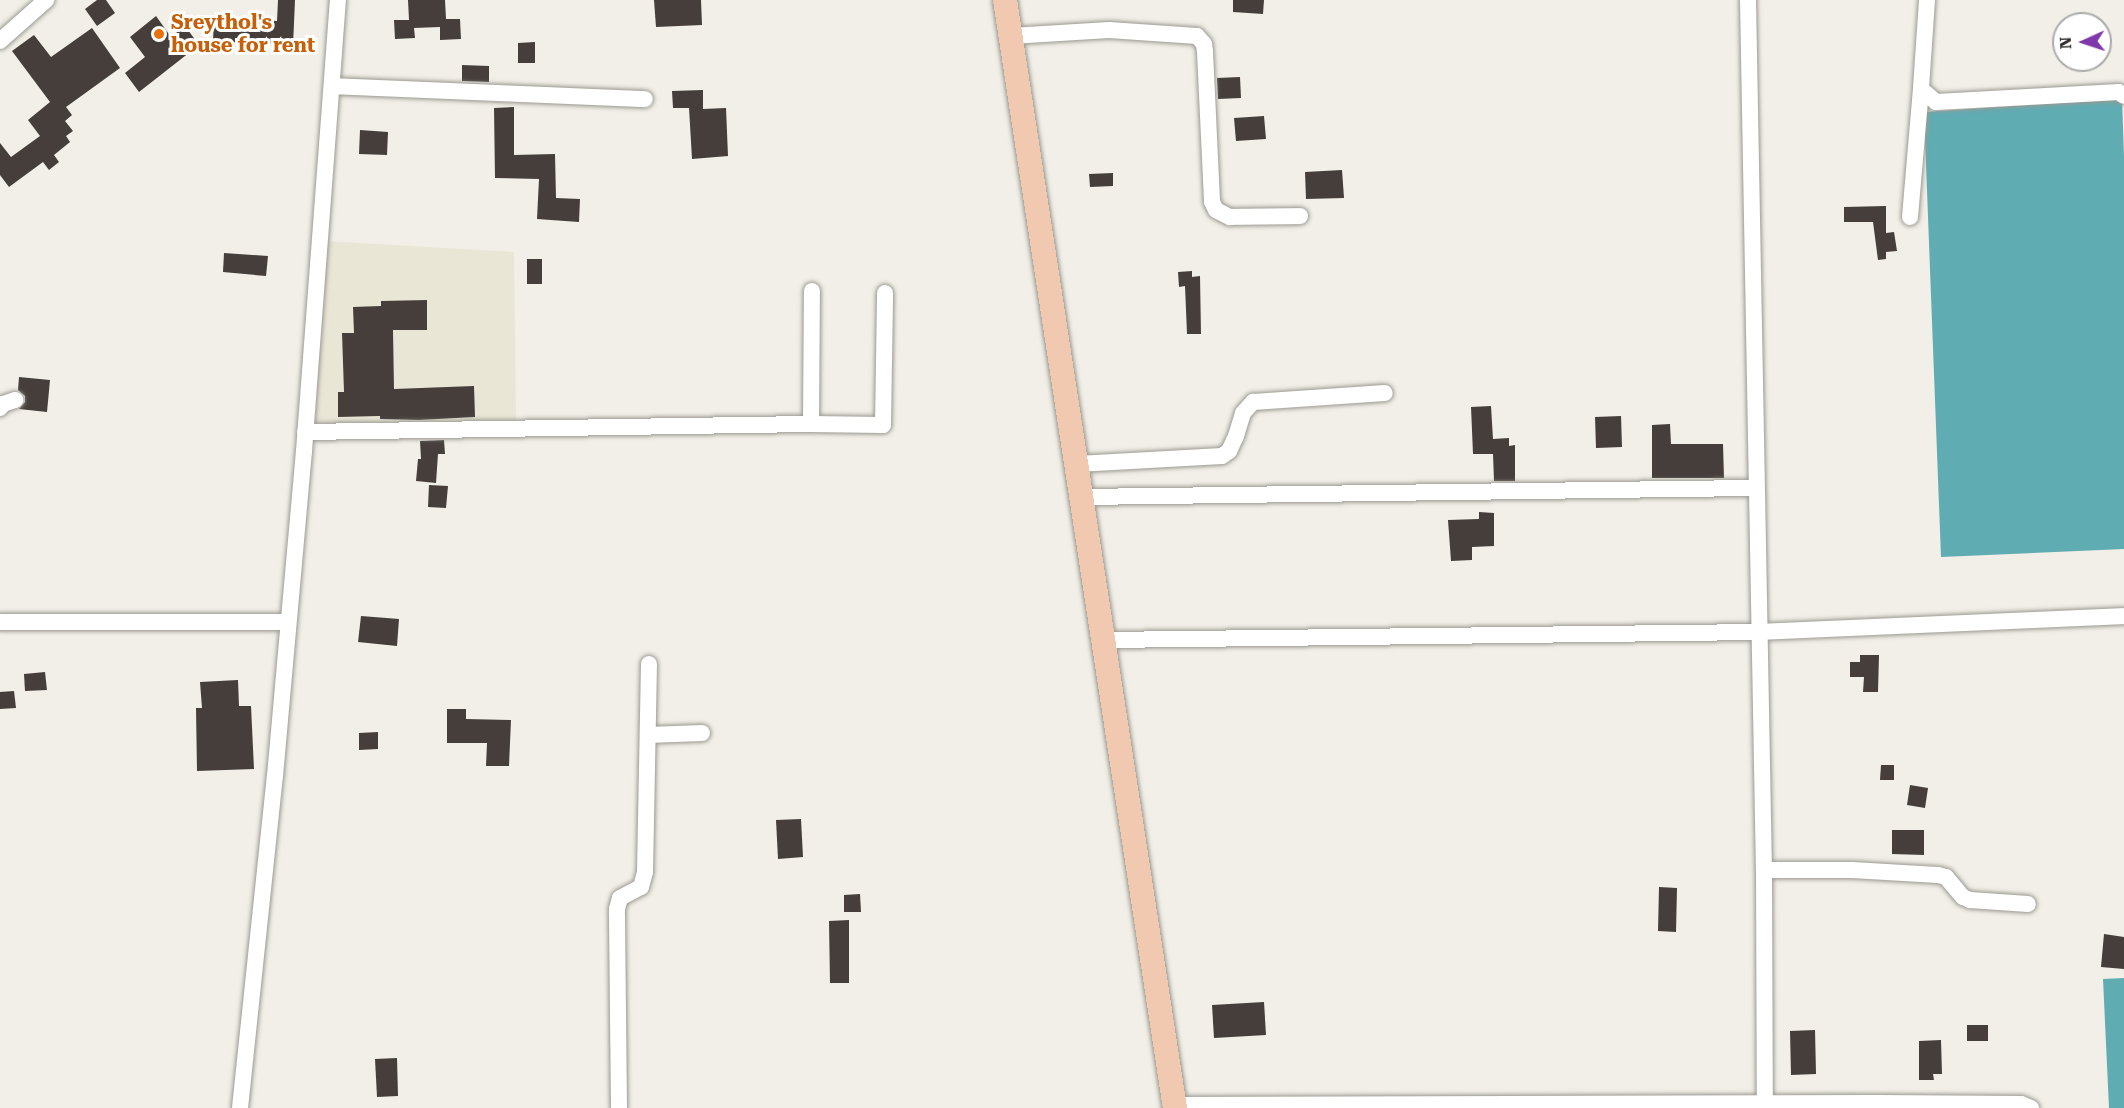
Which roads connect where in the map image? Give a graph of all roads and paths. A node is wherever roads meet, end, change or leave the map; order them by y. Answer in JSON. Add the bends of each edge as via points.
{"nodes":[{"id":1,"x":46,"y":0,"type":"edge"},
{"id":2,"x":338,"y":0,"type":"edge"},
{"id":3,"x":1005,"y":0,"type":"edge"},
{"id":4,"x":1748,"y":0,"type":"edge"},
{"id":5,"x":1927,"y":0,"type":"edge"},
{"id":6,"x":1011,"y":36,"type":"junction"},
{"id":7,"x":0,"y":40,"type":"edge"},
{"id":8,"x":332,"y":86,"type":"junction"},
{"id":9,"x":1922,"y":89,"type":"junction"},
{"id":10,"x":2124,"y":96,"type":"edge"},
{"id":11,"x":645,"y":99,"type":"dead end"},
{"id":12,"x":1300,"y":216,"type":"dead end"},
{"id":13,"x":1910,"y":217,"type":"dead end"},
{"id":14,"x":812,"y":291,"type":"dead end"},
{"id":15,"x":885,"y":293,"type":"dead end"},
{"id":16,"x":1385,"y":393,"type":"dead end"},
{"id":17,"x":15,"y":400,"type":"dead end"},
{"id":18,"x":0,"y":408,"type":"edge"},
{"id":19,"x":811,"y":424,"type":"junction"},
{"id":20,"x":305,"y":432,"type":"junction"},
{"id":21,"x":1077,"y":464,"type":"junction"},
{"id":22,"x":1755,"y":488,"type":"junction"},
{"id":23,"x":1082,"y":498,"type":"junction"},
{"id":24,"x":2124,"y":616,"type":"edge"},
{"id":25,"x":0,"y":622,"type":"edge"},
{"id":26,"x":288,"y":622,"type":"junction"},
{"id":27,"x":1760,"y":632,"type":"junction"},
{"id":28,"x":1104,"y":640,"type":"junction"},
{"id":29,"x":649,"y":664,"type":"dead end"},
{"id":30,"x":702,"y":733,"type":"dead end"},
{"id":31,"x":648,"y":735,"type":"junction"},
{"id":32,"x":1764,"y":870,"type":"junction"},
{"id":33,"x":2028,"y":904,"type":"dead end"},
{"id":34,"x":1765,"y":1103,"type":"junction"},
{"id":35,"x":1175,"y":1106,"type":"edge"},
{"id":36,"x":1530,"y":1106,"type":"edge"},
{"id":37,"x":240,"y":1108,"type":"edge"},
{"id":38,"x":619,"y":1108,"type":"edge"},
{"id":39,"x":2031,"y":1108,"type":"edge"}],
"edges":[{"from":1,"to":7,"type":"street"},
{"from":2,"to":8,"type":"street"},
{"from":3,"to":6,"type":"highway"},
{"from":4,"to":22,"type":"street"},
{"from":5,"to":9,"type":"street"},
{"from":6,"to":12,"type":"street","via":[[1109,30],[1197,36],[1205,52],[1212,202],[1216,210],[1230,217]]},
{"from":6,"to":21,"type":"highway"},
{"from":8,"to":11,"type":"street"},
{"from":8,"to":20,"type":"street"},
{"from":9,"to":10,"type":"street","via":[[1936,102],[2119,92]]},
{"from":9,"to":13,"type":"street"},
{"from":14,"to":19,"type":"street"},
{"from":15,"to":19,"type":"street","via":[[883,425]]},
{"from":16,"to":21,"type":"street","via":[[1253,402],[1243,413],[1236,436],[1222,456]]},
{"from":17,"to":18,"type":"street"},
{"from":19,"to":20,"type":"street"},
{"from":20,"to":26,"type":"street"},
{"from":21,"to":23,"type":"highway"},
{"from":22,"to":23,"type":"street"},
{"from":22,"to":27,"type":"street"},
{"from":23,"to":28,"type":"highway"},
{"from":24,"to":27,"type":"street"},
{"from":25,"to":26,"type":"street"},
{"from":26,"to":37,"type":"street"},
{"from":27,"to":28,"type":"street"},
{"from":27,"to":32,"type":"street"},
{"from":28,"to":35,"type":"highway"},
{"from":29,"to":31,"type":"street"},
{"from":30,"to":31,"type":"street"},
{"from":31,"to":38,"type":"street","via":[[645,872],[641,887],[620,898],[617,909]]},
{"from":32,"to":33,"type":"street","via":[[1938,875],[1946,877],[1970,900]]},
{"from":32,"to":34,"type":"street"},
{"from":34,"to":36,"type":"street"},
{"from":34,"to":39,"type":"street","via":[[2021,1104]]},
{"from":35,"to":36,"type":"street"}]}
